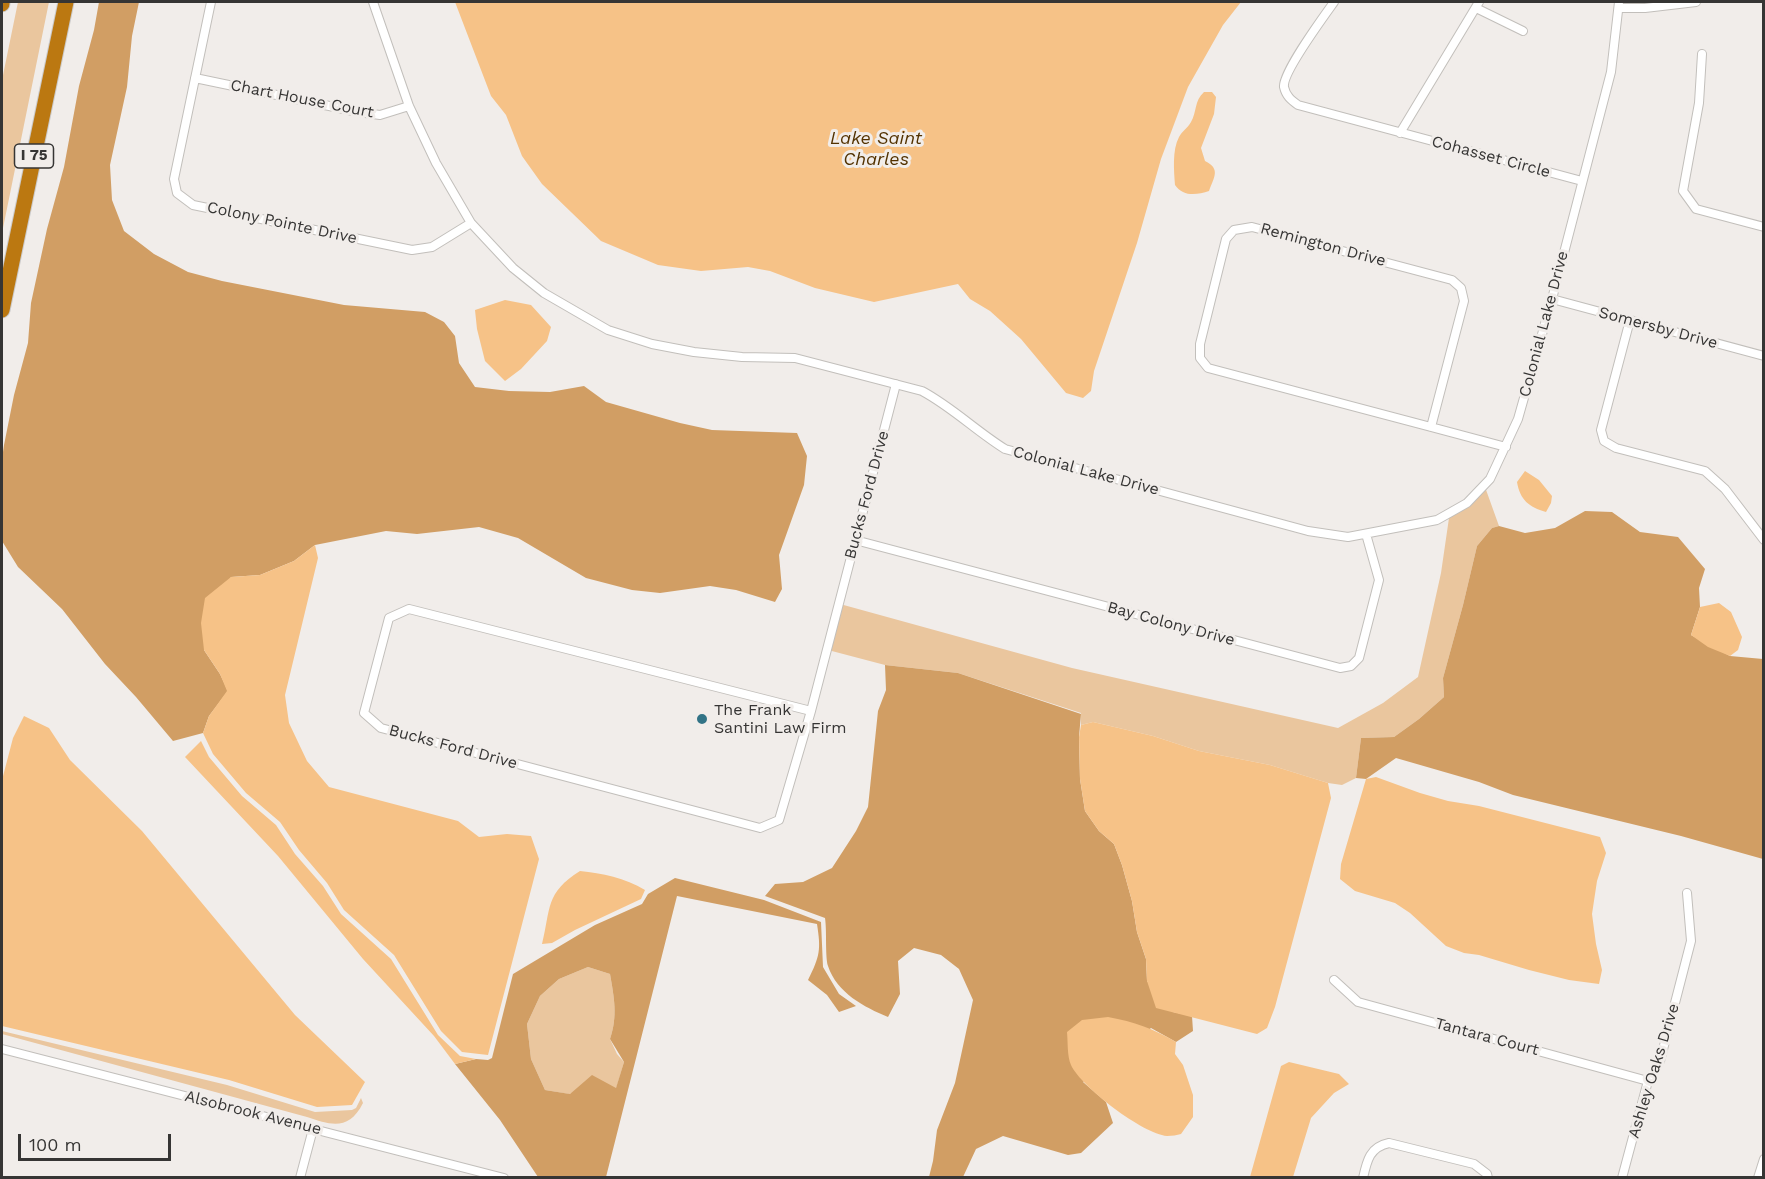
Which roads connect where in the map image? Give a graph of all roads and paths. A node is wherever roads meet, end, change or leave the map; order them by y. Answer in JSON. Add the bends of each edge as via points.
{"nodes":[{"id":1,"x":66,"y":2,"type":"edge"},
{"id":2,"x":211,"y":2,"type":"edge"},
{"id":3,"x":373,"y":2,"type":"edge"},
{"id":4,"x":1334,"y":2,"type":"edge"},
{"id":5,"x":1696,"y":2,"type":"edge"},
{"id":6,"x":1478,"y":5,"type":"edge"},
{"id":7,"x":1619,"y":5,"type":"edge"},
{"id":8,"x":1523,"y":31,"type":"dead end"},
{"id":9,"x":1702,"y":54,"type":"dead end"},
{"id":10,"x":195,"y":78,"type":"junction"},
{"id":11,"x":409,"y":106,"type":"junction"},
{"id":12,"x":1400,"y":133,"type":"junction"},
{"id":13,"x":1582,"y":181,"type":"junction"},
{"id":14,"x":471,"y":223,"type":"junction"},
{"id":15,"x":1764,"y":227,"type":"edge"},
{"id":16,"x":1552,"y":299,"type":"junction"},
{"id":17,"x":2,"y":310,"type":"edge"},
{"id":18,"x":1630,"y":320,"type":"junction"},
{"id":19,"x":1764,"y":356,"type":"edge"},
{"id":20,"x":896,"y":384,"type":"junction"},
{"id":21,"x":1431,"y":427,"type":"junction"},
{"id":22,"x":1506,"y":447,"type":"junction"},
{"id":23,"x":1366,"y":534,"type":"junction"},
{"id":24,"x":855,"y":540,"type":"junction"},
{"id":25,"x":1764,"y":540,"type":"edge"},
{"id":26,"x":810,"y":711,"type":"junction"},
{"id":27,"x":1687,"y":893,"type":"dead end"},
{"id":28,"x":1334,"y":980,"type":"dead end"},
{"id":29,"x":2,"y":1049,"type":"edge"},
{"id":30,"x":1648,"y":1081,"type":"junction"},
{"id":31,"x":313,"y":1129,"type":"junction"},
{"id":32,"x":1764,"y":1159,"type":"edge"},
{"id":33,"x":300,"y":1178,"type":"edge"},
{"id":34,"x":504,"y":1178,"type":"edge"},
{"id":35,"x":1363,"y":1178,"type":"edge"},
{"id":36,"x":1488,"y":1178,"type":"edge"},
{"id":37,"x":1622,"y":1178,"type":"edge"},
{"id":38,"x":1758,"y":1178,"type":"edge"}],
"edges":[{"from":1,"to":17,"type":"highway","number":"I 75"},
{"from":2,"to":10,"type":"street","name":"Colony Pointe Drive"},
{"from":3,"to":11,"type":"street","name":"Colonial Lake Drive"},
{"from":4,"to":12,"type":"street","name":"Cohasset Circle","via":[[1288,72],[1283,85],[1288,98],[1298,105]]},
{"from":5,"to":7,"type":"street","via":[[1645,8]]},
{"from":6,"to":8,"type":"street"},
{"from":6,"to":12,"type":"street"},
{"from":7,"to":13,"type":"street","name":"Colonial Lake Drive","via":[[1611,72]]},
{"from":9,"to":15,"type":"street","via":[[1699,103],[1683,191],[1696,209]]},
{"from":10,"to":11,"type":"street","name":"Chart House Court","via":[[380,115]]},
{"from":10,"to":14,"type":"street","name":"Colony Pointe Drive","via":[[174,179],[177,193],[193,205],[411,250],[432,248]]},
{"from":11,"to":14,"type":"street","name":"Colonial Lake Drive"},
{"from":12,"to":13,"type":"street","name":"Cohasset Circle"},
{"from":13,"to":16,"type":"street","name":"Colonial Lake Drive"},
{"from":14,"to":20,"type":"street","name":"Colonial Lake Drive","via":[[513,268],[544,293],[608,330],[694,352],[795,358]]},
{"from":16,"to":18,"type":"street","name":"Somersby Drive"},
{"from":16,"to":22,"type":"street","name":"Colonial Lake Drive","via":[[1518,419]]},
{"from":18,"to":19,"type":"street","name":"Somersby Drive"},
{"from":18,"to":25,"type":"street","via":[[1601,430],[1604,441],[1616,448],[1705,471],[1725,489]]},
{"from":20,"to":23,"type":"street","name":"Colonial Lake Drive","via":[[941,401],[1005,449],[1308,531],[1348,537]]},
{"from":20,"to":24,"type":"street","name":"Bucks Ford Drive"},
{"from":21,"to":21,"type":"street","name":"Remington Drive","via":[[1208,368],[1200,358],[1200,344],[1226,239],[1234,230],[1252,227],[1452,280],[1461,288],[1464,301]]},
{"from":21,"to":22,"type":"street","name":"Remington Drive"},
{"from":22,"to":23,"type":"street","name":"Colonial Lake Drive","via":[[1490,479],[1455,511],[1437,520]]},
{"from":23,"to":24,"type":"street","name":"Bay Colony Drive","via":[[1379,580],[1359,658],[1351,666],[1340,668]]},
{"from":24,"to":26,"type":"street","name":"Bucks Ford Drive"},
{"from":26,"to":26,"type":"street","name":"Bucks Ford Drive","via":[[779,820],[760,828],[381,728],[364,713],[389,618],[409,609]]},
{"from":27,"to":30,"type":"street","name":"Ashley Oaks Drive","via":[[1691,941],[1660,1061]]},
{"from":28,"to":30,"type":"street","name":"Tantara Court","via":[[1358,1002]]},
{"from":29,"to":31,"type":"street","name":"Alsobrook Avenue"},
{"from":30,"to":37,"type":"street","name":"Ashley Oaks Drive"},
{"from":31,"to":33,"type":"street"},
{"from":31,"to":34,"type":"street","name":"Alsobrook Avenue"},
{"from":32,"to":38,"type":"street"},
{"from":35,"to":36,"type":"street","via":[[1369,1154],[1389,1143],[1474,1164]]}]}
